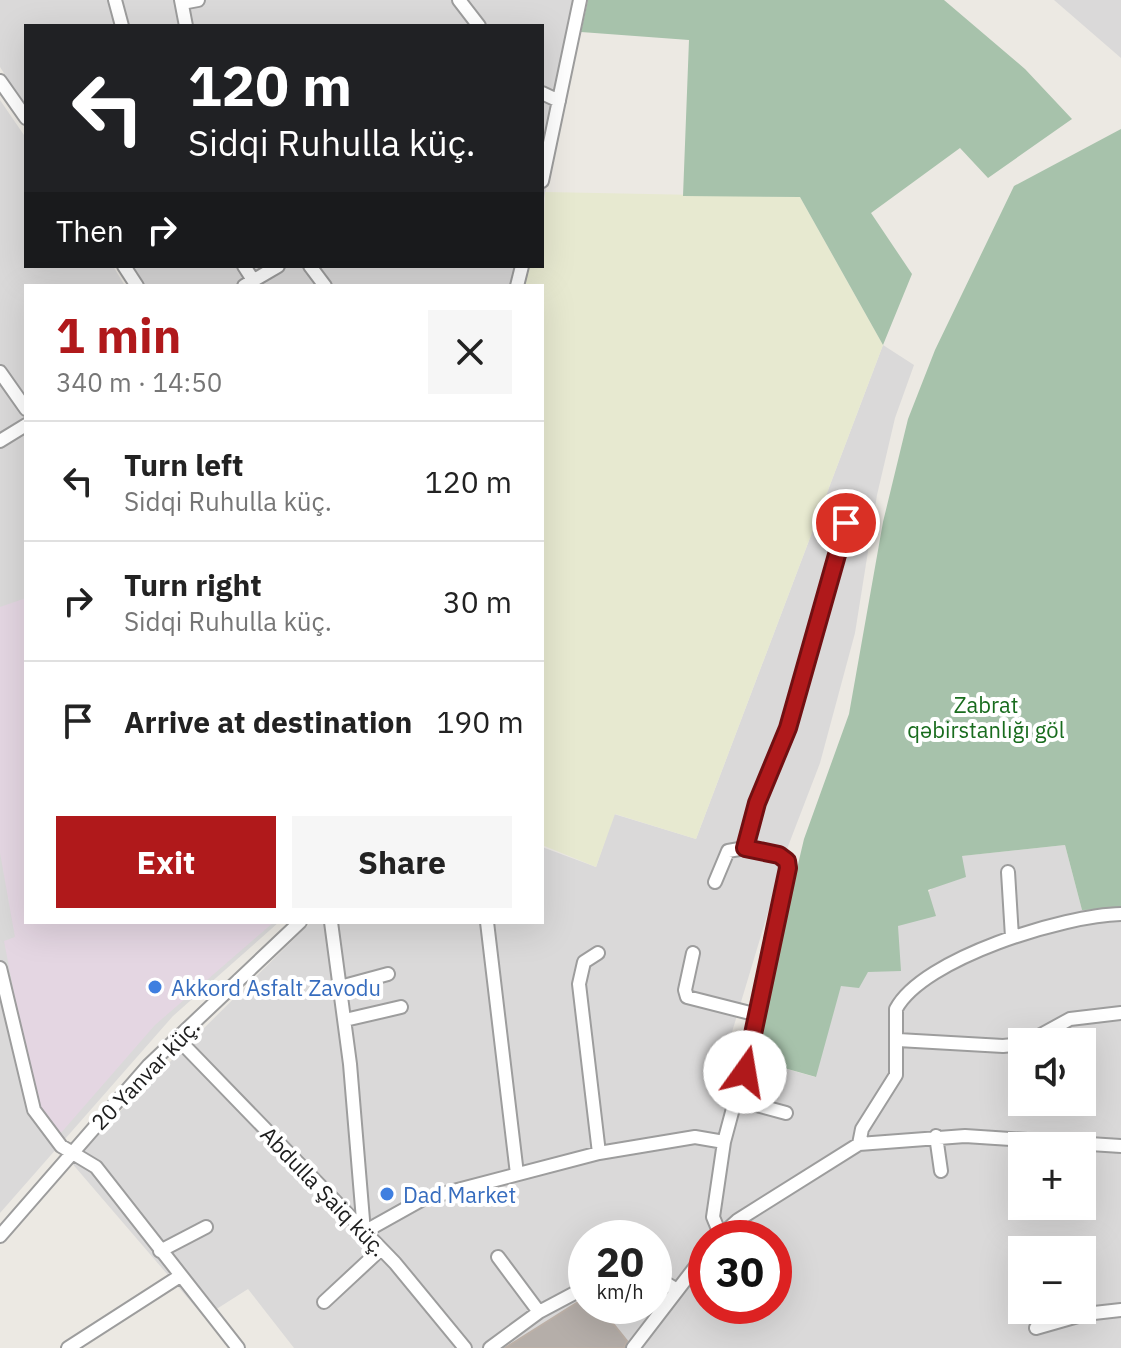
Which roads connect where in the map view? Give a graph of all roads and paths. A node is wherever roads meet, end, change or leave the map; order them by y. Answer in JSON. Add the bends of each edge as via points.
{"nodes":[{"id":1,"x":115,"y":0,"type":"edge"},
{"id":2,"x":198,"y":0,"type":"edge"},
{"id":3,"x":459,"y":0,"type":"edge"},
{"id":4,"x":580,"y":0,"type":"edge"},
{"id":5,"x":181,"y":1,"type":"edge"},
{"id":6,"x":121,"y":24,"type":"edge"},
{"id":7,"x":186,"y":24,"type":"edge"},
{"id":8,"x":477,"y":24,"type":"edge"},
{"id":9,"x":0,"y":81,"type":"edge"},
{"id":10,"x":544,"y":94,"type":"edge"},
{"id":11,"x":559,"y":101,"type":"junction"},
{"id":12,"x":24,"y":115,"type":"edge"},
{"id":13,"x":544,"y":172,"type":"edge"},
{"id":14,"x":275,"y":268,"type":"edge"},
{"id":15,"x":249,"y":283,"type":"edge"},
{"id":16,"x":0,"y":372,"type":"edge"},
{"id":17,"x":24,"y":406,"type":"edge"},
{"id":18,"x":24,"y":426,"type":"edge"},
{"id":19,"x":0,"y":441,"type":"edge"},
{"id":20,"x":846,"y":523,"type":"dead end"},
{"id":21,"x":745,"y":848,"type":"junction"},
{"id":22,"x":1008,"y":872,"type":"dead end"},
{"id":23,"x":715,"y":882,"type":"dead end"},
{"id":24,"x":1121,"y":914,"type":"edge"},
{"id":25,"x":298,"y":924,"type":"edge"},
{"id":26,"x":331,"y":924,"type":"edge"},
{"id":27,"x":487,"y":924,"type":"edge"},
{"id":28,"x":1012,"y":937,"type":"junction"},
{"id":29,"x":598,"y":953,"type":"dead end"},
{"id":30,"x":693,"y":953,"type":"dead end"},
{"id":31,"x":0,"y":968,"type":"edge"},
{"id":32,"x":388,"y":974,"type":"dead end"},
{"id":33,"x":340,"y":987,"type":"junction"},
{"id":34,"x":401,"y":1007,"type":"dead end"},
{"id":35,"x":1121,"y":1013,"type":"edge"},
{"id":36,"x":758,"y":1015,"type":"junction"},
{"id":37,"x":345,"y":1020,"type":"junction"},
{"id":38,"x":1053,"y":1028,"type":"edge"},
{"id":39,"x":177,"y":1038,"type":"junction"},
{"id":40,"x":898,"y":1040,"type":"junction"},
{"id":41,"x":1008,"y":1045,"type":"edge"},
{"id":42,"x":738,"y":1100,"type":"junction"},
{"id":43,"x":786,"y":1113,"type":"dead end"},
{"id":44,"x":936,"y":1136,"type":"junction"},
{"id":45,"x":724,"y":1142,"type":"junction"},
{"id":46,"x":859,"y":1144,"type":"junction"},
{"id":47,"x":1121,"y":1146,"type":"edge"},
{"id":48,"x":71,"y":1151,"type":"junction"},
{"id":49,"x":599,"y":1153,"type":"junction"},
{"id":50,"x":941,"y":1171,"type":"dead end"},
{"id":51,"x":517,"y":1174,"type":"junction"},
{"id":52,"x":714,"y":1220,"type":"edge"},
{"id":53,"x":743,"y":1220,"type":"edge"},
{"id":54,"x":206,"y":1227,"type":"dead end"},
{"id":55,"x":364,"y":1232,"type":"junction"},
{"id":56,"x":0,"y":1236,"type":"edge"},
{"id":57,"x":381,"y":1249,"type":"junction"},
{"id":58,"x":160,"y":1251,"type":"junction"},
{"id":59,"x":498,"y":1257,"type":"dead end"},
{"id":60,"x":180,"y":1276,"type":"junction"},
{"id":61,"x":688,"y":1276,"type":"edge"},
{"id":62,"x":672,"y":1287,"type":"edge"},
{"id":63,"x":677,"y":1290,"type":"junction"},
{"id":64,"x":568,"y":1297,"type":"edge"},
{"id":65,"x":324,"y":1302,"type":"dead end"},
{"id":66,"x":1121,"y":1310,"type":"edge"},
{"id":67,"x":539,"y":1312,"type":"junction"},
{"id":68,"x":1036,"y":1328,"type":"dead end"},
{"id":69,"x":68,"y":1348,"type":"edge"},
{"id":70,"x":238,"y":1348,"type":"edge"},
{"id":71,"x":465,"y":1348,"type":"edge"},
{"id":72,"x":490,"y":1348,"type":"edge"},
{"id":73,"x":633,"y":1348,"type":"edge"}],
"edges":[{"from":1,"to":6,"type":"street"},
{"from":2,"to":5,"type":"street"},
{"from":3,"to":8,"type":"street"},
{"from":4,"to":11,"type":"street"},
{"from":5,"to":7,"type":"street"},
{"from":9,"to":12,"type":"street"},
{"from":10,"to":11,"type":"street"},
{"from":11,"to":13,"type":"street"},
{"from":14,"to":15,"type":"street"},
{"from":16,"to":17,"type":"street"},
{"from":18,"to":19,"type":"street"},
{"from":20,"to":21,"type":"street","via":[[788,728]]},
{"from":21,"to":23,"type":"street","via":[[728,851]]},
{"from":21,"to":36,"type":"street","via":[[779,855],[788,868]]},
{"from":22,"to":28,"type":"street"},
{"from":24,"to":28,"type":"street","via":[[1078,917]]},
{"from":25,"to":39,"type":"street","name":"20 Yanvar küç."},
{"from":26,"to":33,"type":"street"},
{"from":27,"to":51,"type":"street"},
{"from":28,"to":40,"type":"street","via":[[916,985],[896,1009]]},
{"from":29,"to":49,"type":"street","via":[[584,962],[579,984]]},
{"from":30,"to":36,"type":"street","via":[[687,997]]},
{"from":31,"to":48,"type":"street","via":[[30,1101],[61,1146]]},
{"from":32,"to":33,"type":"street"},
{"from":33,"to":37,"type":"street"},
{"from":34,"to":37,"type":"street"},
{"from":35,"to":38,"type":"street","via":[[1070,1019]]},
{"from":36,"to":42,"type":"street"},
{"from":37,"to":55,"type":"street"},
{"from":39,"to":48,"type":"street","name":"20 Yanvar küç."},
{"from":39,"to":55,"type":"street","name":"Abdulla Şaiq küç."},
{"from":40,"to":41,"type":"street"},
{"from":40,"to":46,"type":"street","via":[[896,1075],[862,1129]]},
{"from":42,"to":43,"type":"street"},
{"from":42,"to":45,"type":"street"},
{"from":44,"to":46,"type":"street"},
{"from":44,"to":47,"type":"street"},
{"from":44,"to":50,"type":"street"},
{"from":45,"to":49,"type":"street","via":[[695,1137]]},
{"from":45,"to":52,"type":"street"},
{"from":46,"to":53,"type":"street"},
{"from":48,"to":56,"type":"street","name":"20 Yanvar küç."},
{"from":48,"to":58,"type":"street","via":[[96,1167]]},
{"from":49,"to":51,"type":"street"},
{"from":51,"to":55,"type":"street","via":[[423,1199]]},
{"from":54,"to":58,"type":"street"},
{"from":55,"to":57,"type":"street","name":"Abdulla Şaiq küç."},
{"from":57,"to":65,"type":"street"},
{"from":57,"to":71,"type":"street","name":"Abdulla Şaiq küç."},
{"from":58,"to":60,"type":"street"},
{"from":59,"to":67,"type":"street"},
{"from":60,"to":69,"type":"street"},
{"from":60,"to":70,"type":"street"},
{"from":61,"to":63,"type":"street"},
{"from":62,"to":63,"type":"street"},
{"from":63,"to":73,"type":"street"},
{"from":64,"to":67,"type":"street"},
{"from":66,"to":68,"type":"street"},
{"from":67,"to":72,"type":"street"}]}
